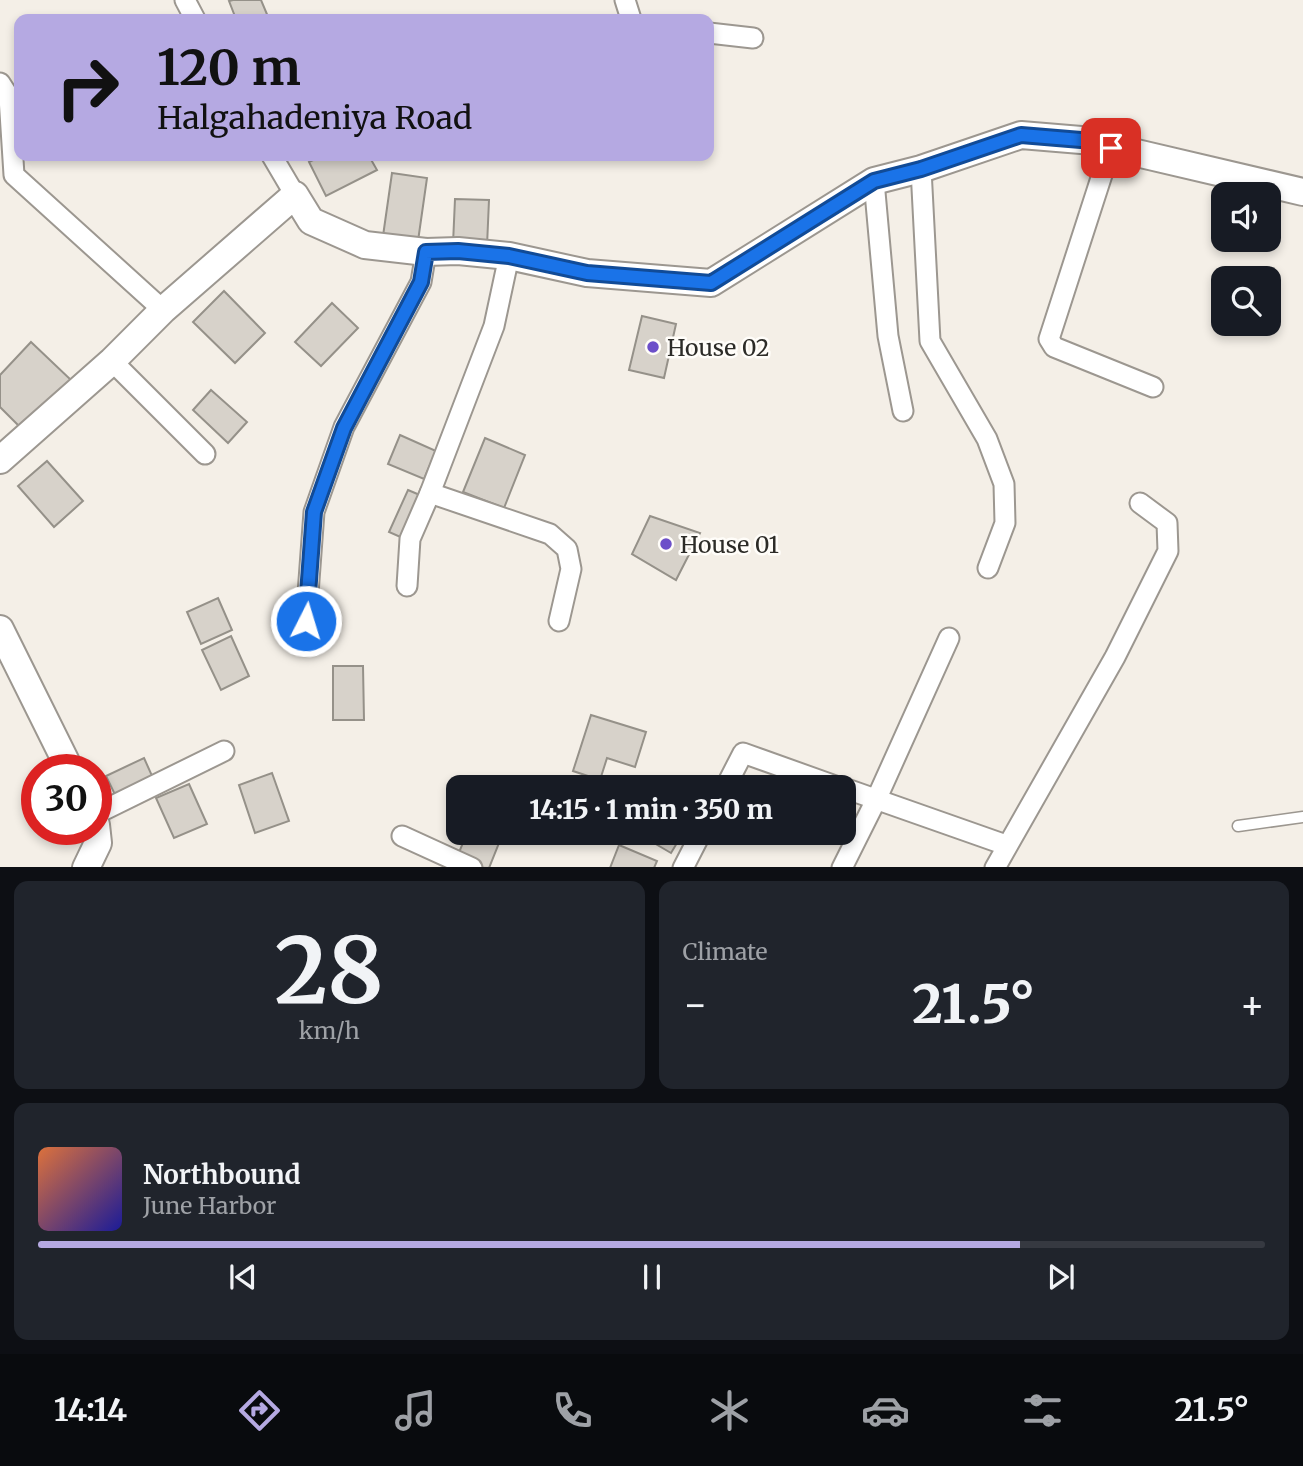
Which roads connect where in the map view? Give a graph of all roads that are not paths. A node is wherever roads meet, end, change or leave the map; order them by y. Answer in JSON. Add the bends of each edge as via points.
{"nodes":[{"id":1,"x":714,"y":34,"type":"edge"},
{"id":2,"x":753,"y":38,"type":"dead end"},
{"id":3,"x":0,"y":83,"type":"edge"},
{"id":4,"x":1111,"y":148,"type":"junction"},
{"id":5,"x":275,"y":161,"type":"edge"},
{"id":6,"x":921,"y":169,"type":"junction"},
{"id":7,"x":874,"y":181,"type":"junction"},
{"id":8,"x":1303,"y":192,"type":"edge"},
{"id":9,"x":295,"y":195,"type":"junction"},
{"id":10,"x":426,"y":252,"type":"junction"},
{"id":11,"x":509,"y":256,"type":"junction"},
{"id":12,"x":163,"y":310,"type":"junction"},
{"id":13,"x":112,"y":361,"type":"junction"},
{"id":14,"x":1153,"y":387,"type":"dead end"},
{"id":15,"x":903,"y":411,"type":"dead end"},
{"id":16,"x":205,"y":454,"type":"dead end"},
{"id":17,"x":0,"y":460,"type":"edge"},
{"id":18,"x":430,"y":493,"type":"junction"},
{"id":19,"x":1140,"y":503,"type":"dead end"},
{"id":20,"x":988,"y":568,"type":"dead end"},
{"id":21,"x":407,"y":586,"type":"dead end"},
{"id":22,"x":306,"y":621,"type":"dead end"},
{"id":23,"x":559,"y":621,"type":"dead end"},
{"id":24,"x":0,"y":629,"type":"edge"},
{"id":25,"x":949,"y":638,"type":"dead end"},
{"id":26,"x":224,"y":751,"type":"dead end"},
{"id":27,"x":62,"y":754,"type":"edge"},
{"id":28,"x":732,"y":775,"type":"edge"},
{"id":29,"x":804,"y":775,"type":"edge"},
{"id":30,"x":856,"y":793,"type":"edge"},
{"id":31,"x":876,"y":800,"type":"junction"},
{"id":32,"x":112,"y":806,"type":"edge"},
{"id":33,"x":1303,"y":817,"type":"edge"},
{"id":34,"x":1238,"y":826,"type":"dead end"},
{"id":35,"x":402,"y":836,"type":"dead end"},
{"id":36,"x":97,"y":845,"type":"edge"},
{"id":37,"x":695,"y":845,"type":"edge"},
{"id":38,"x":1006,"y":845,"type":"junction"},
{"id":39,"x":86,"y":867,"type":"edge"},
{"id":40,"x":472,"y":867,"type":"edge"},
{"id":41,"x":683,"y":867,"type":"edge"},
{"id":42,"x":842,"y":867,"type":"edge"},
{"id":43,"x":995,"y":867,"type":"edge"}],
"edges":[{"from":1,"to":2,"type":"street"},
{"from":3,"to":12,"type":"street","via":[[9,97],[14,175]]},
{"from":4,"to":6,"type":"street","via":[[1093,141],[1021,135]]},
{"from":4,"to":8,"type":"street"},
{"from":4,"to":14,"type":"street","via":[[1049,339],[1054,347]]},
{"from":5,"to":9,"type":"street"},
{"from":6,"to":7,"type":"street"},
{"from":6,"to":20,"type":"street","via":[[930,341],[987,439],[1004,484],[1005,523]]},
{"from":7,"to":11,"type":"street","via":[[711,283],[587,273]]},
{"from":7,"to":15,"type":"street","via":[[888,336]]},
{"from":9,"to":10,"type":"street","via":[[311,221],[365,245]]},
{"from":9,"to":12,"type":"street"},
{"from":10,"to":11,"type":"street"},
{"from":10,"to":22,"type":"street","via":[[421,282],[344,428],[314,512]]},
{"from":11,"to":18,"type":"street","via":[[494,326]]},
{"from":12,"to":13,"type":"street"},
{"from":13,"to":16,"type":"street"},
{"from":13,"to":17,"type":"street"},
{"from":18,"to":21,"type":"street","via":[[410,539]]},
{"from":18,"to":23,"type":"street","via":[[550,534],[567,549],[571,569]]},
{"from":19,"to":38,"type":"street","via":[[1167,523],[1168,551],[1115,657]]},
{"from":24,"to":27,"type":"street"},
{"from":25,"to":31,"type":"street"},
{"from":26,"to":32,"type":"street"},
{"from":28,"to":29,"type":"street","via":[[743,754]]},
{"from":30,"to":31,"type":"street"},
{"from":31,"to":38,"type":"street"},
{"from":31,"to":42,"type":"street"},
{"from":33,"to":34,"type":"lane"},
{"from":35,"to":40,"type":"street"},
{"from":36,"to":39,"type":"street"},
{"from":37,"to":41,"type":"street"},
{"from":38,"to":43,"type":"street"}]}
